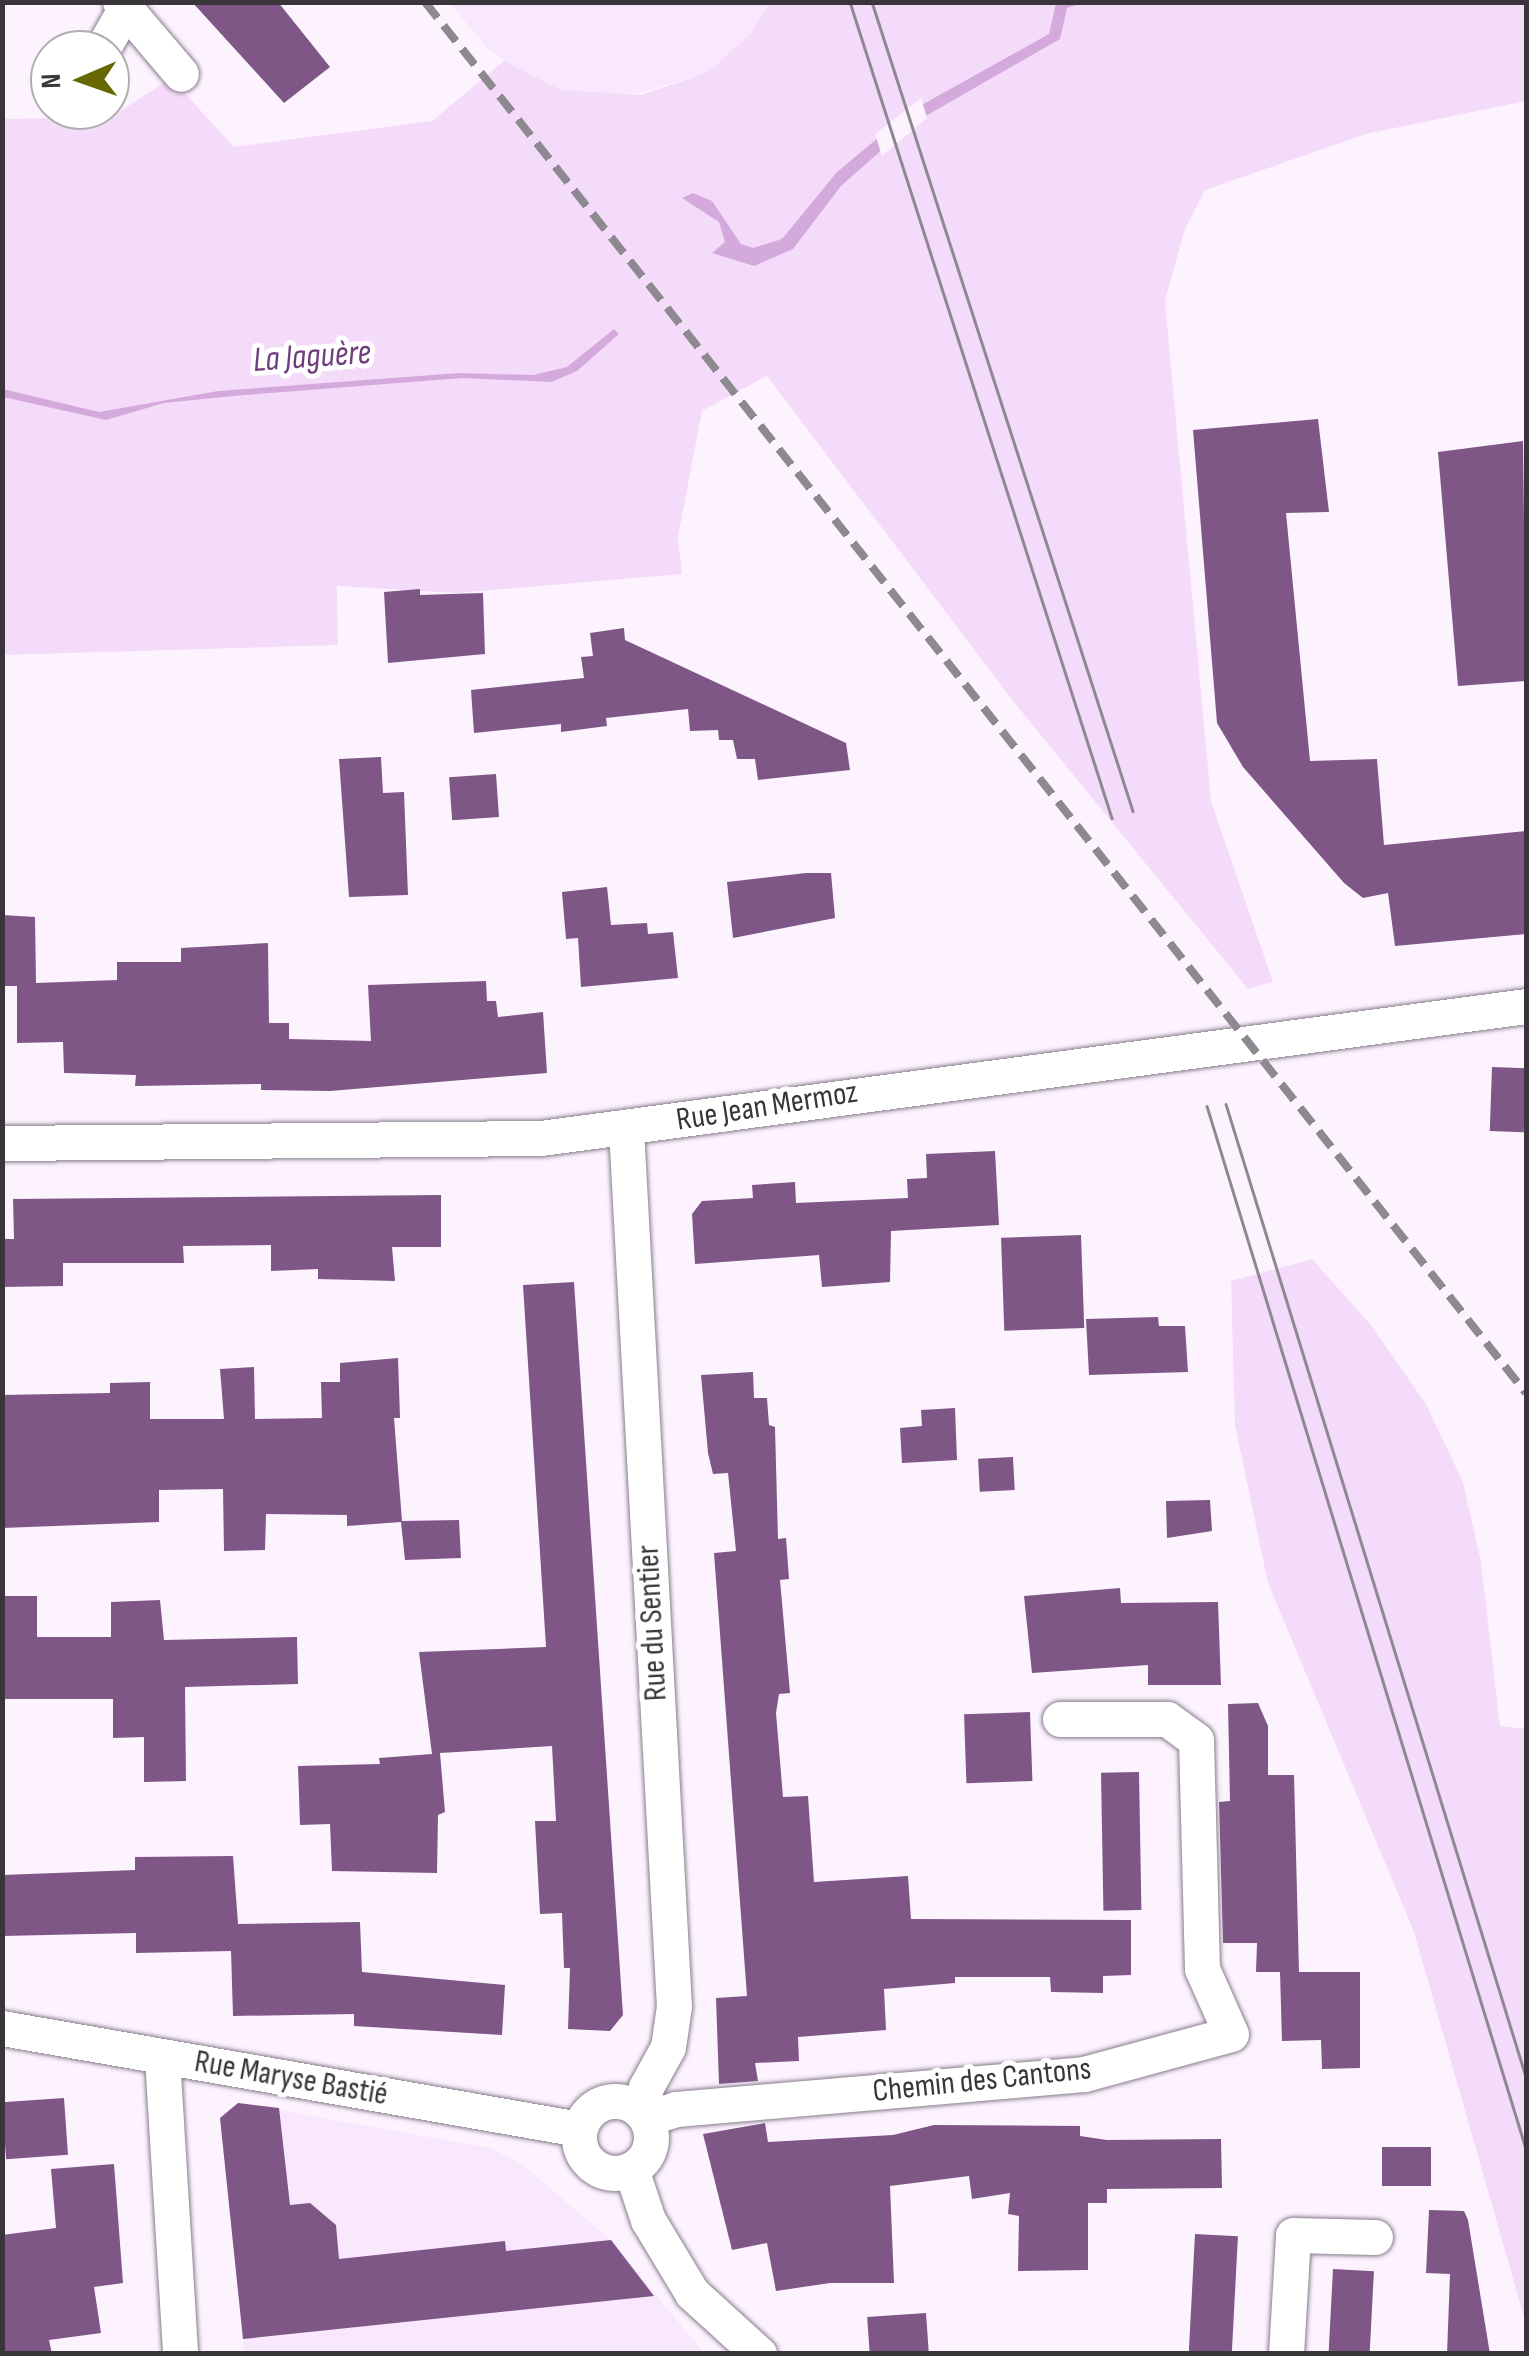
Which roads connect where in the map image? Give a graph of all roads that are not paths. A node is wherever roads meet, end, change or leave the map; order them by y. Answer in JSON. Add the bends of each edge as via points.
{"nodes":[{"id":1,"x":122,"y":6,"type":"edge"},
{"id":2,"x":111,"y":30,"type":"edge"},
{"id":3,"x":180,"y":74,"type":"dead end"},
{"id":4,"x":1526,"y":1006,"type":"edge"},
{"id":5,"x":626,"y":1129,"type":"junction"},
{"id":6,"x":2,"y":1143,"type":"edge"},
{"id":7,"x":1060,"y":1719,"type":"dead end"},
{"id":8,"x":2,"y":2028,"type":"edge"},
{"id":9,"x":162,"y":2057,"type":"junction"},
{"id":10,"x":644,"y":2114,"type":"junction"},
{"id":11,"x":579,"y":2130,"type":"junction"},
{"id":12,"x":632,"y":2170,"type":"junction"},
{"id":13,"x":1376,"y":2238,"type":"dead end"},
{"id":14,"x":180,"y":2354,"type":"edge"},
{"id":15,"x":759,"y":2354,"type":"edge"},
{"id":16,"x":1286,"y":2354,"type":"edge"}],
"edges":[{"from":1,"to":2,"type":"street"},
{"from":1,"to":3,"type":"street"},
{"from":4,"to":5,"type":"street","name":"Rue Jean Mermoz","via":[[970,1076]]},
{"from":5,"to":6,"type":"street","name":"Rue Jean Mermoz","via":[[541,1138]]},
{"from":5,"to":10,"type":"street","name":"Rue du Sentier","via":[[674,2006],[668,2047],[646,2087]]},
{"from":7,"to":10,"type":"street","name":"Chemin des Cantons","via":[[1168,1719],[1196,1740],[1202,1969],[1231,2034],[1084,2074]]},
{"from":8,"to":9,"type":"street","name":"Rue Maryse Bastié"},
{"from":9,"to":11,"type":"street","name":"Rue Maryse Bastié"},
{"from":9,"to":14,"type":"street"},
{"from":10,"to":11,"type":"street","via":[[623,2101],[602,2103]]},
{"from":10,"to":12,"type":"street","via":[[648,2152]]},
{"from":11,"to":12,"type":"street","via":[[594,2166]]},
{"from":12,"to":15,"type":"street","via":[[648,2220],[692,2293]]},
{"from":13,"to":16,"type":"street","via":[[1292,2235]]}]}
